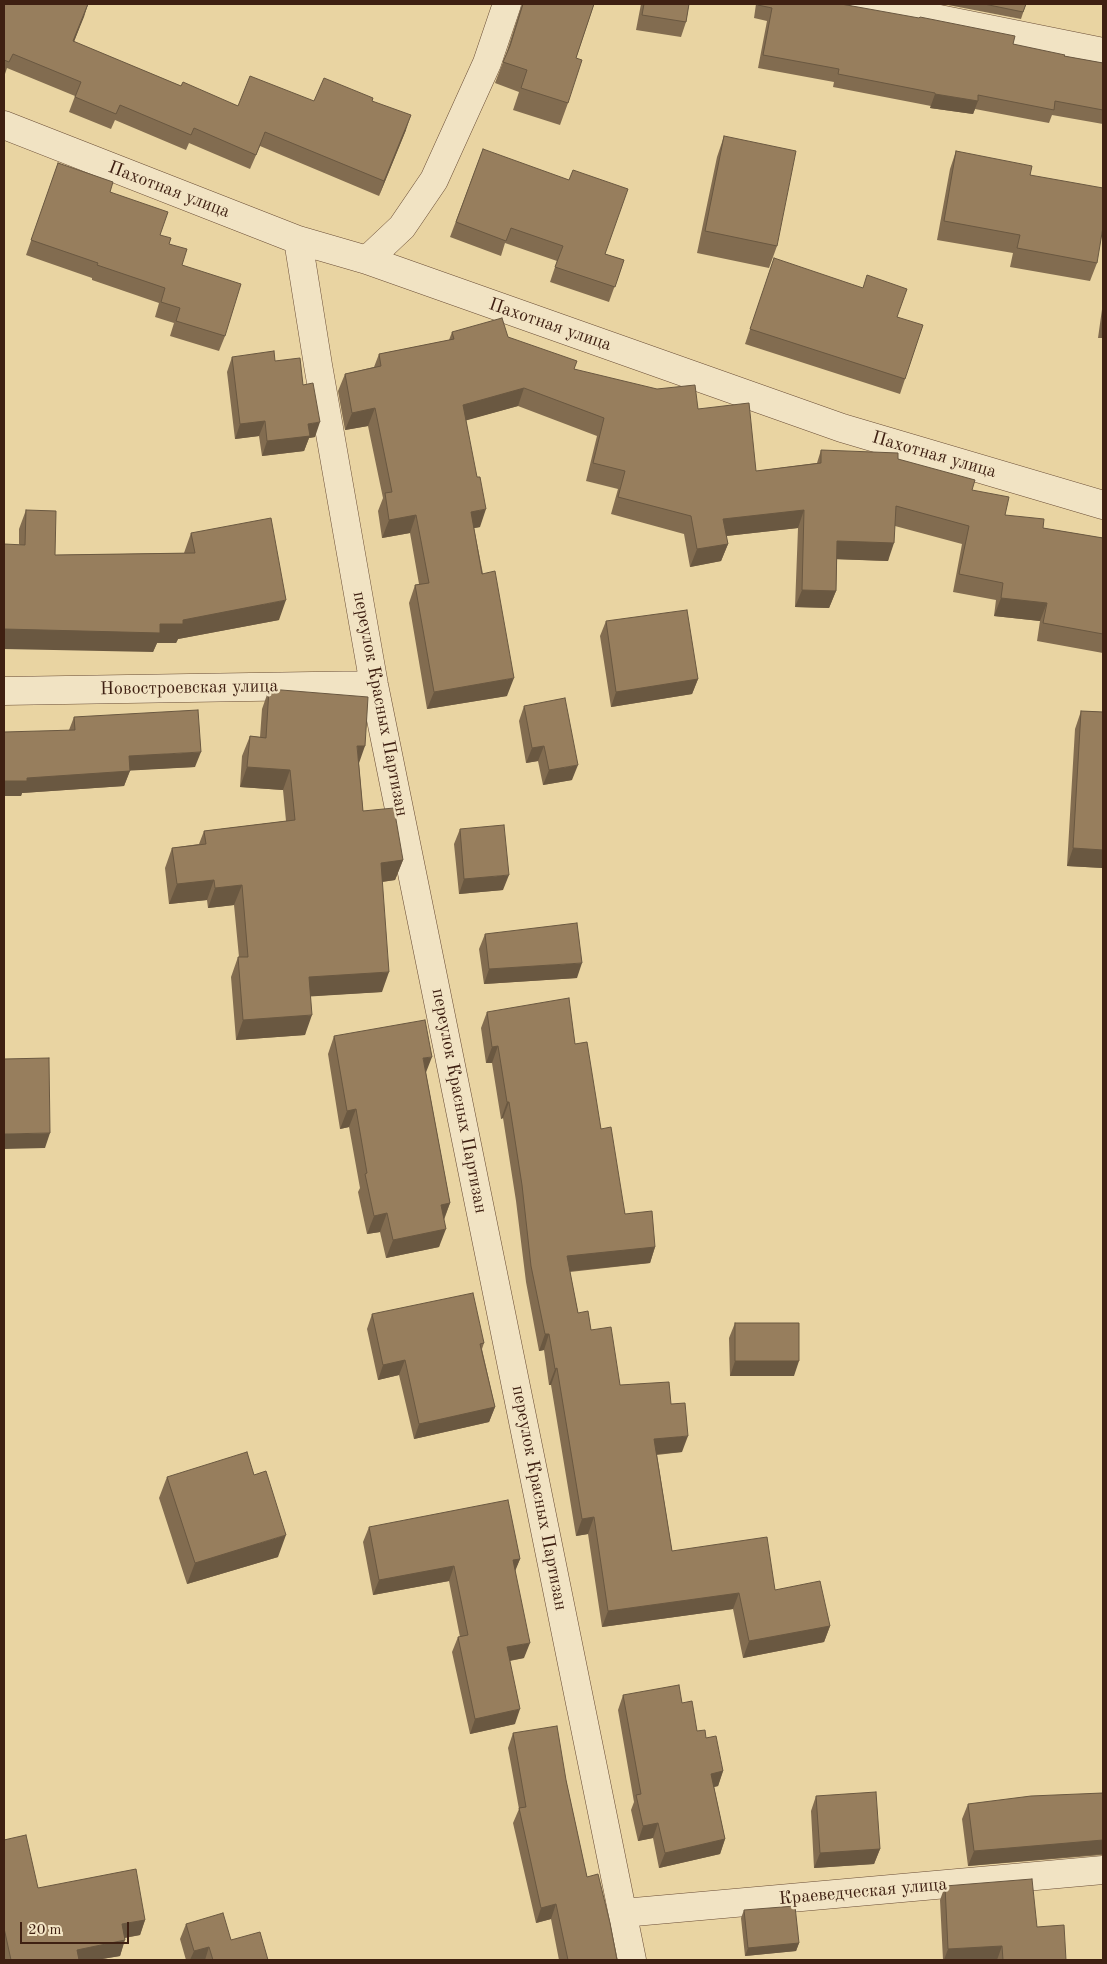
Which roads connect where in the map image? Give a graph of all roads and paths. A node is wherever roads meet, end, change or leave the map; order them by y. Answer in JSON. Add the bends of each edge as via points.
{"nodes":[{"id":1,"x":507,"y":4,"type":"edge"},
{"id":2,"x":865,"y":4,"type":"edge"},
{"id":3,"x":1103,"y":52,"type":"edge"},
{"id":4,"x":4,"y":125,"type":"edge"},
{"id":5,"x":298,"y":240,"type":"junction"},
{"id":6,"x":367,"y":260,"type":"junction"},
{"id":7,"x":1103,"y":505,"type":"edge"},
{"id":8,"x":374,"y":685,"type":"junction"},
{"id":9,"x":4,"y":691,"type":"edge"},
{"id":10,"x":1103,"y":1870,"type":"edge"},
{"id":11,"x":623,"y":1913,"type":"junction"},
{"id":12,"x":632,"y":1960,"type":"edge"}],
"edges":[{"from":1,"to":6,"type":"street","via":[[487,63],[434,180],[402,227]]},
{"from":2,"to":3,"type":"street"},
{"from":4,"to":5,"type":"street","name":"Пахотная улица"},
{"from":5,"to":6,"type":"street","name":"Пахотная улица"},
{"from":5,"to":8,"type":"street","name":"переулок Красных Партизан"},
{"from":6,"to":7,"type":"street","name":"Пахотная улица","via":[[842,428]]},
{"from":8,"to":9,"type":"street","name":"Новостроевская улица"},
{"from":8,"to":11,"type":"street","name":"переулок Красных Партизан"},
{"from":10,"to":11,"type":"street","name":"Краеведческая улица"},
{"from":11,"to":12,"type":"street","name":"переулок Красных Партизан"}]}
